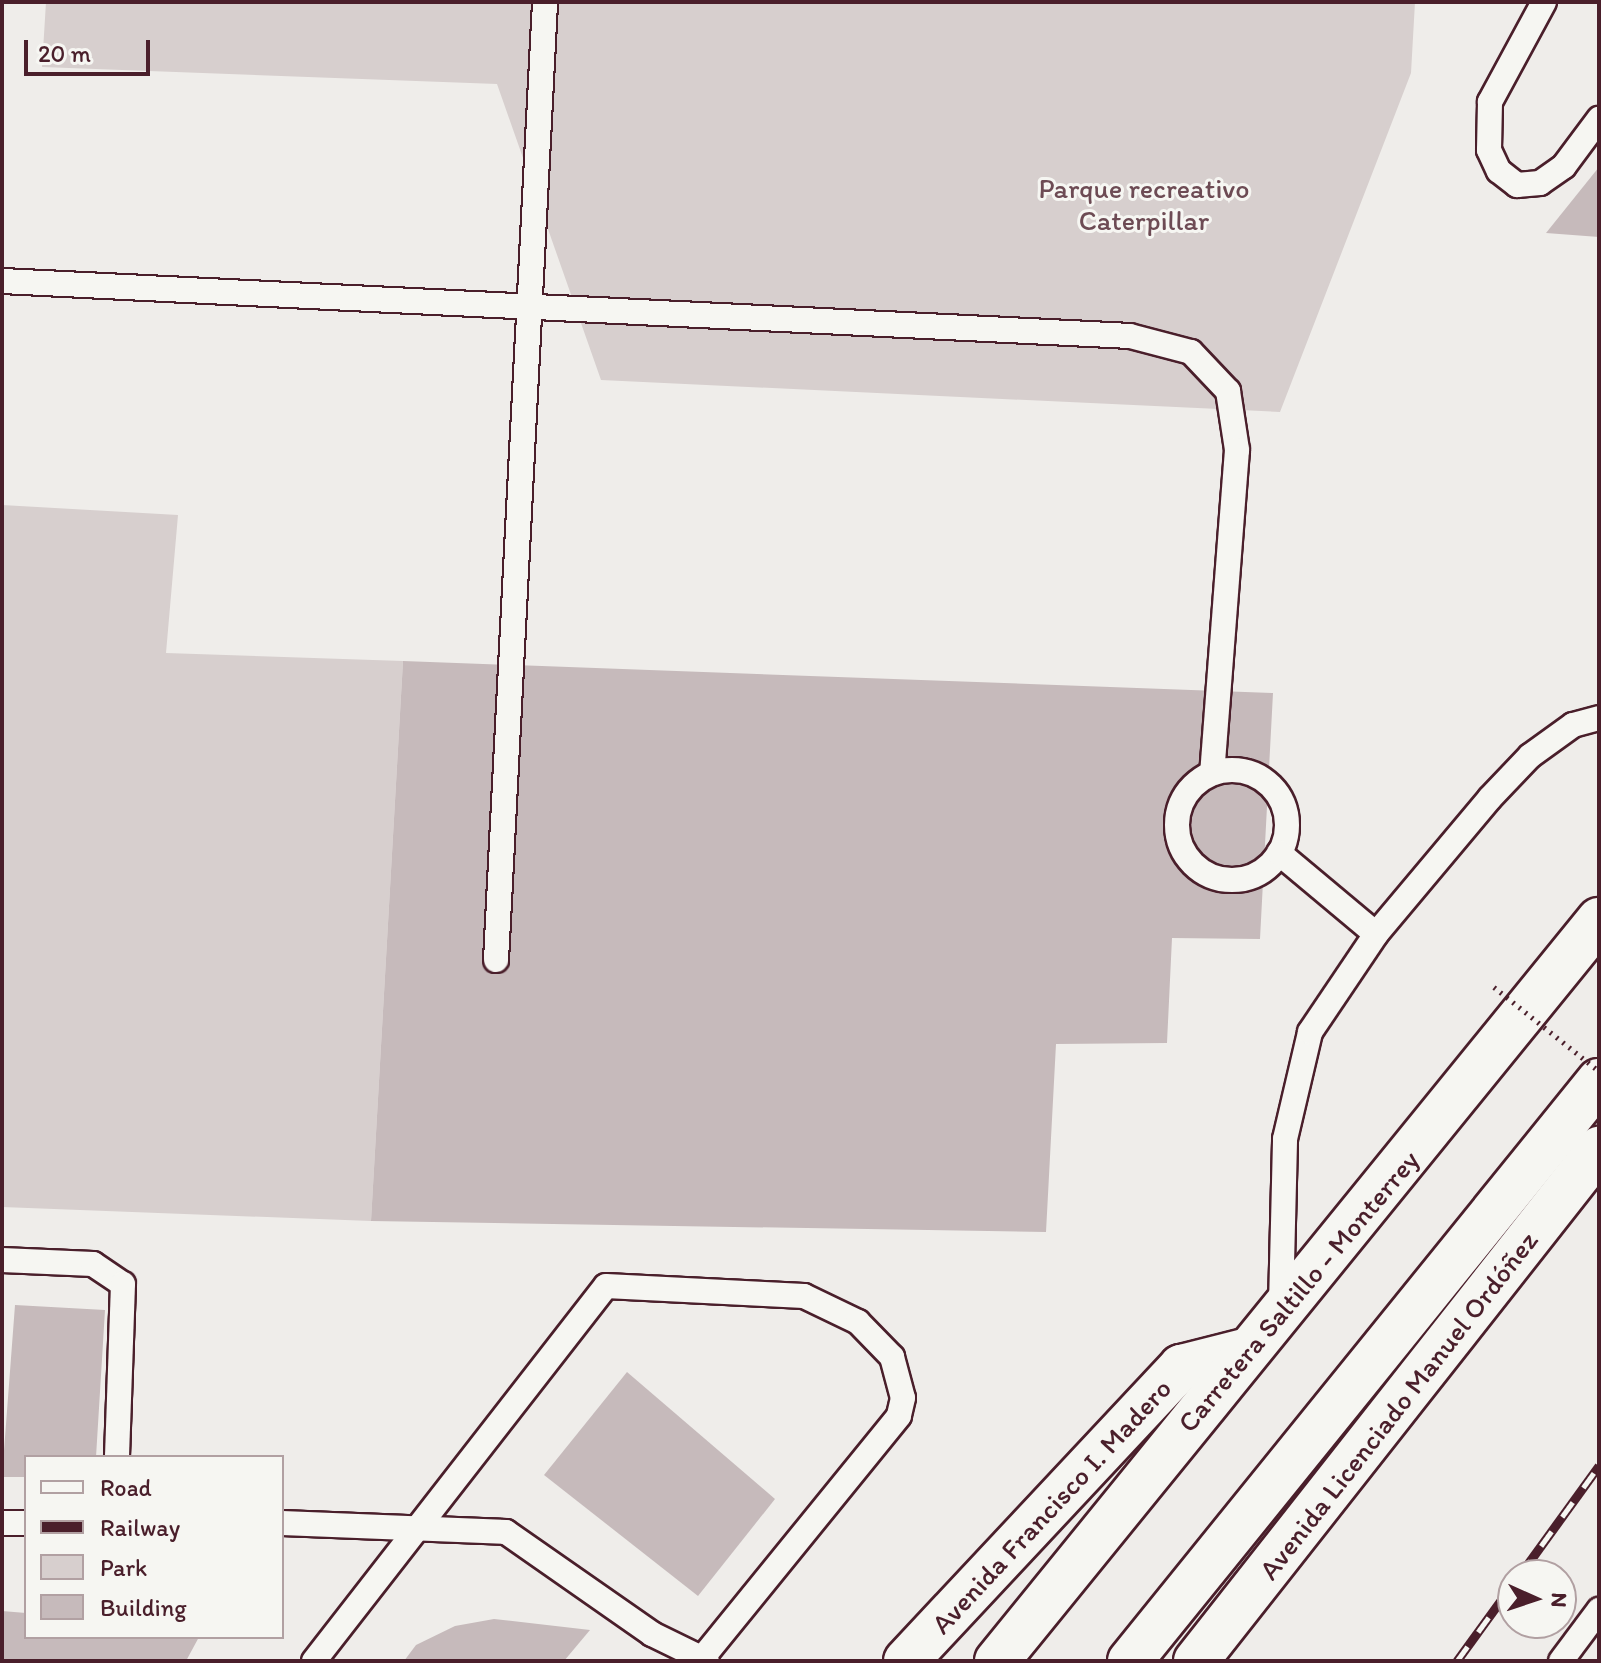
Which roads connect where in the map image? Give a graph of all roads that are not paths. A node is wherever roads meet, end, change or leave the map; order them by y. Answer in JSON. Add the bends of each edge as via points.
{"nodes":[{"id":1,"x":545,"y":2,"type":"edge"},
{"id":2,"x":1544,"y":2,"type":"edge"},
{"id":3,"x":1599,"y":119,"type":"edge"},
{"id":4,"x":2,"y":281,"type":"edge"},
{"id":5,"x":531,"y":306,"type":"junction"},
{"id":6,"x":1599,"y":718,"type":"edge"},
{"id":7,"x":1212,"y":773,"type":"junction"},
{"id":8,"x":1279,"y":853,"type":"junction"},
{"id":9,"x":1599,"y":920,"type":"edge"},
{"id":10,"x":1376,"y":934,"type":"junction"},
{"id":11,"x":496,"y":960,"type":"dead end"},
{"id":12,"x":1599,"y":1081,"type":"edge"},
{"id":13,"x":1599,"y":1149,"type":"edge"},
{"id":14,"x":2,"y":1260,"type":"edge"},
{"id":15,"x":1281,"y":1308,"type":"junction"},
{"id":16,"x":1248,"y":1350,"type":"junction"},
{"id":17,"x":117,"y":1455,"type":"edge"},
{"id":18,"x":2,"y":1523,"type":"edge"},
{"id":19,"x":24,"y":1523,"type":"edge"},
{"id":20,"x":284,"y":1523,"type":"edge"},
{"id":21,"x":416,"y":1523,"type":"junction"},
{"id":22,"x":1599,"y":1610,"type":"edge"},
{"id":23,"x":652,"y":1634,"type":"junction"},
{"id":24,"x":703,"y":1660,"type":"edge"},
{"id":25,"x":314,"y":1661,"type":"edge"},
{"id":26,"x":672,"y":1661,"type":"edge"},
{"id":27,"x":906,"y":1661,"type":"edge"},
{"id":28,"x":997,"y":1661,"type":"edge"},
{"id":29,"x":1130,"y":1661,"type":"edge"},
{"id":30,"x":1196,"y":1661,"type":"edge"},
{"id":31,"x":1561,"y":1661,"type":"edge"}],
"edges":[{"from":1,"to":5,"type":"lane"},
{"from":2,"to":3,"type":"lane","via":[[1490,102],[1489,150],[1499,171],[1517,185],[1540,183],[1564,166]]},
{"from":4,"to":5,"type":"lane"},
{"from":5,"to":7,"type":"lane","via":[[1130,336],[1191,352],[1228,391],[1237,450]]},
{"from":5,"to":11,"type":"lane"},
{"from":6,"to":10,"type":"lane","via":[[1573,725],[1530,756]]},
{"from":7,"to":8,"type":"lane","via":[[1231,770],[1267,782],[1286,816]]},
{"from":7,"to":8,"type":"lane","via":[[1184,798],[1177,835],[1196,868],[1232,881],[1251,877]]},
{"from":8,"to":10,"type":"lane"},
{"from":9,"to":15,"type":"main road","name":"Carretera Saltillo - Monterrey"},
{"from":10,"to":15,"type":"lane","via":[[1310,1032],[1292,1091]]},
{"from":12,"to":29,"type":"main road"},
{"from":13,"to":30,"type":"main road","name":"Avenida Licenciado Manuel Ordóñez"},
{"from":14,"to":17,"type":"lane","via":[[93,1264],[123,1284]]},
{"from":15,"to":16,"type":"main road","name":"Carretera Saltillo - Monterrey"},
{"from":16,"to":27,"type":"main road","name":"Avenida Francisco I. Madero","via":[[1181,1367]]},
{"from":16,"to":28,"type":"main road","name":"Carretera Saltillo - Monterrey"},
{"from":18,"to":19,"type":"lane"},
{"from":20,"to":21,"type":"lane"},
{"from":21,"to":23,"type":"lane","via":[[506,1532]]},
{"from":21,"to":24,"type":"lane","via":[[606,1286],[770,1292],[834,1307],[892,1357],[903,1398],[899,1416]]},
{"from":21,"to":25,"type":"lane"},
{"from":22,"to":31,"type":"lane"},
{"from":23,"to":24,"type":"lane"},
{"from":23,"to":26,"type":"lane"}]}
